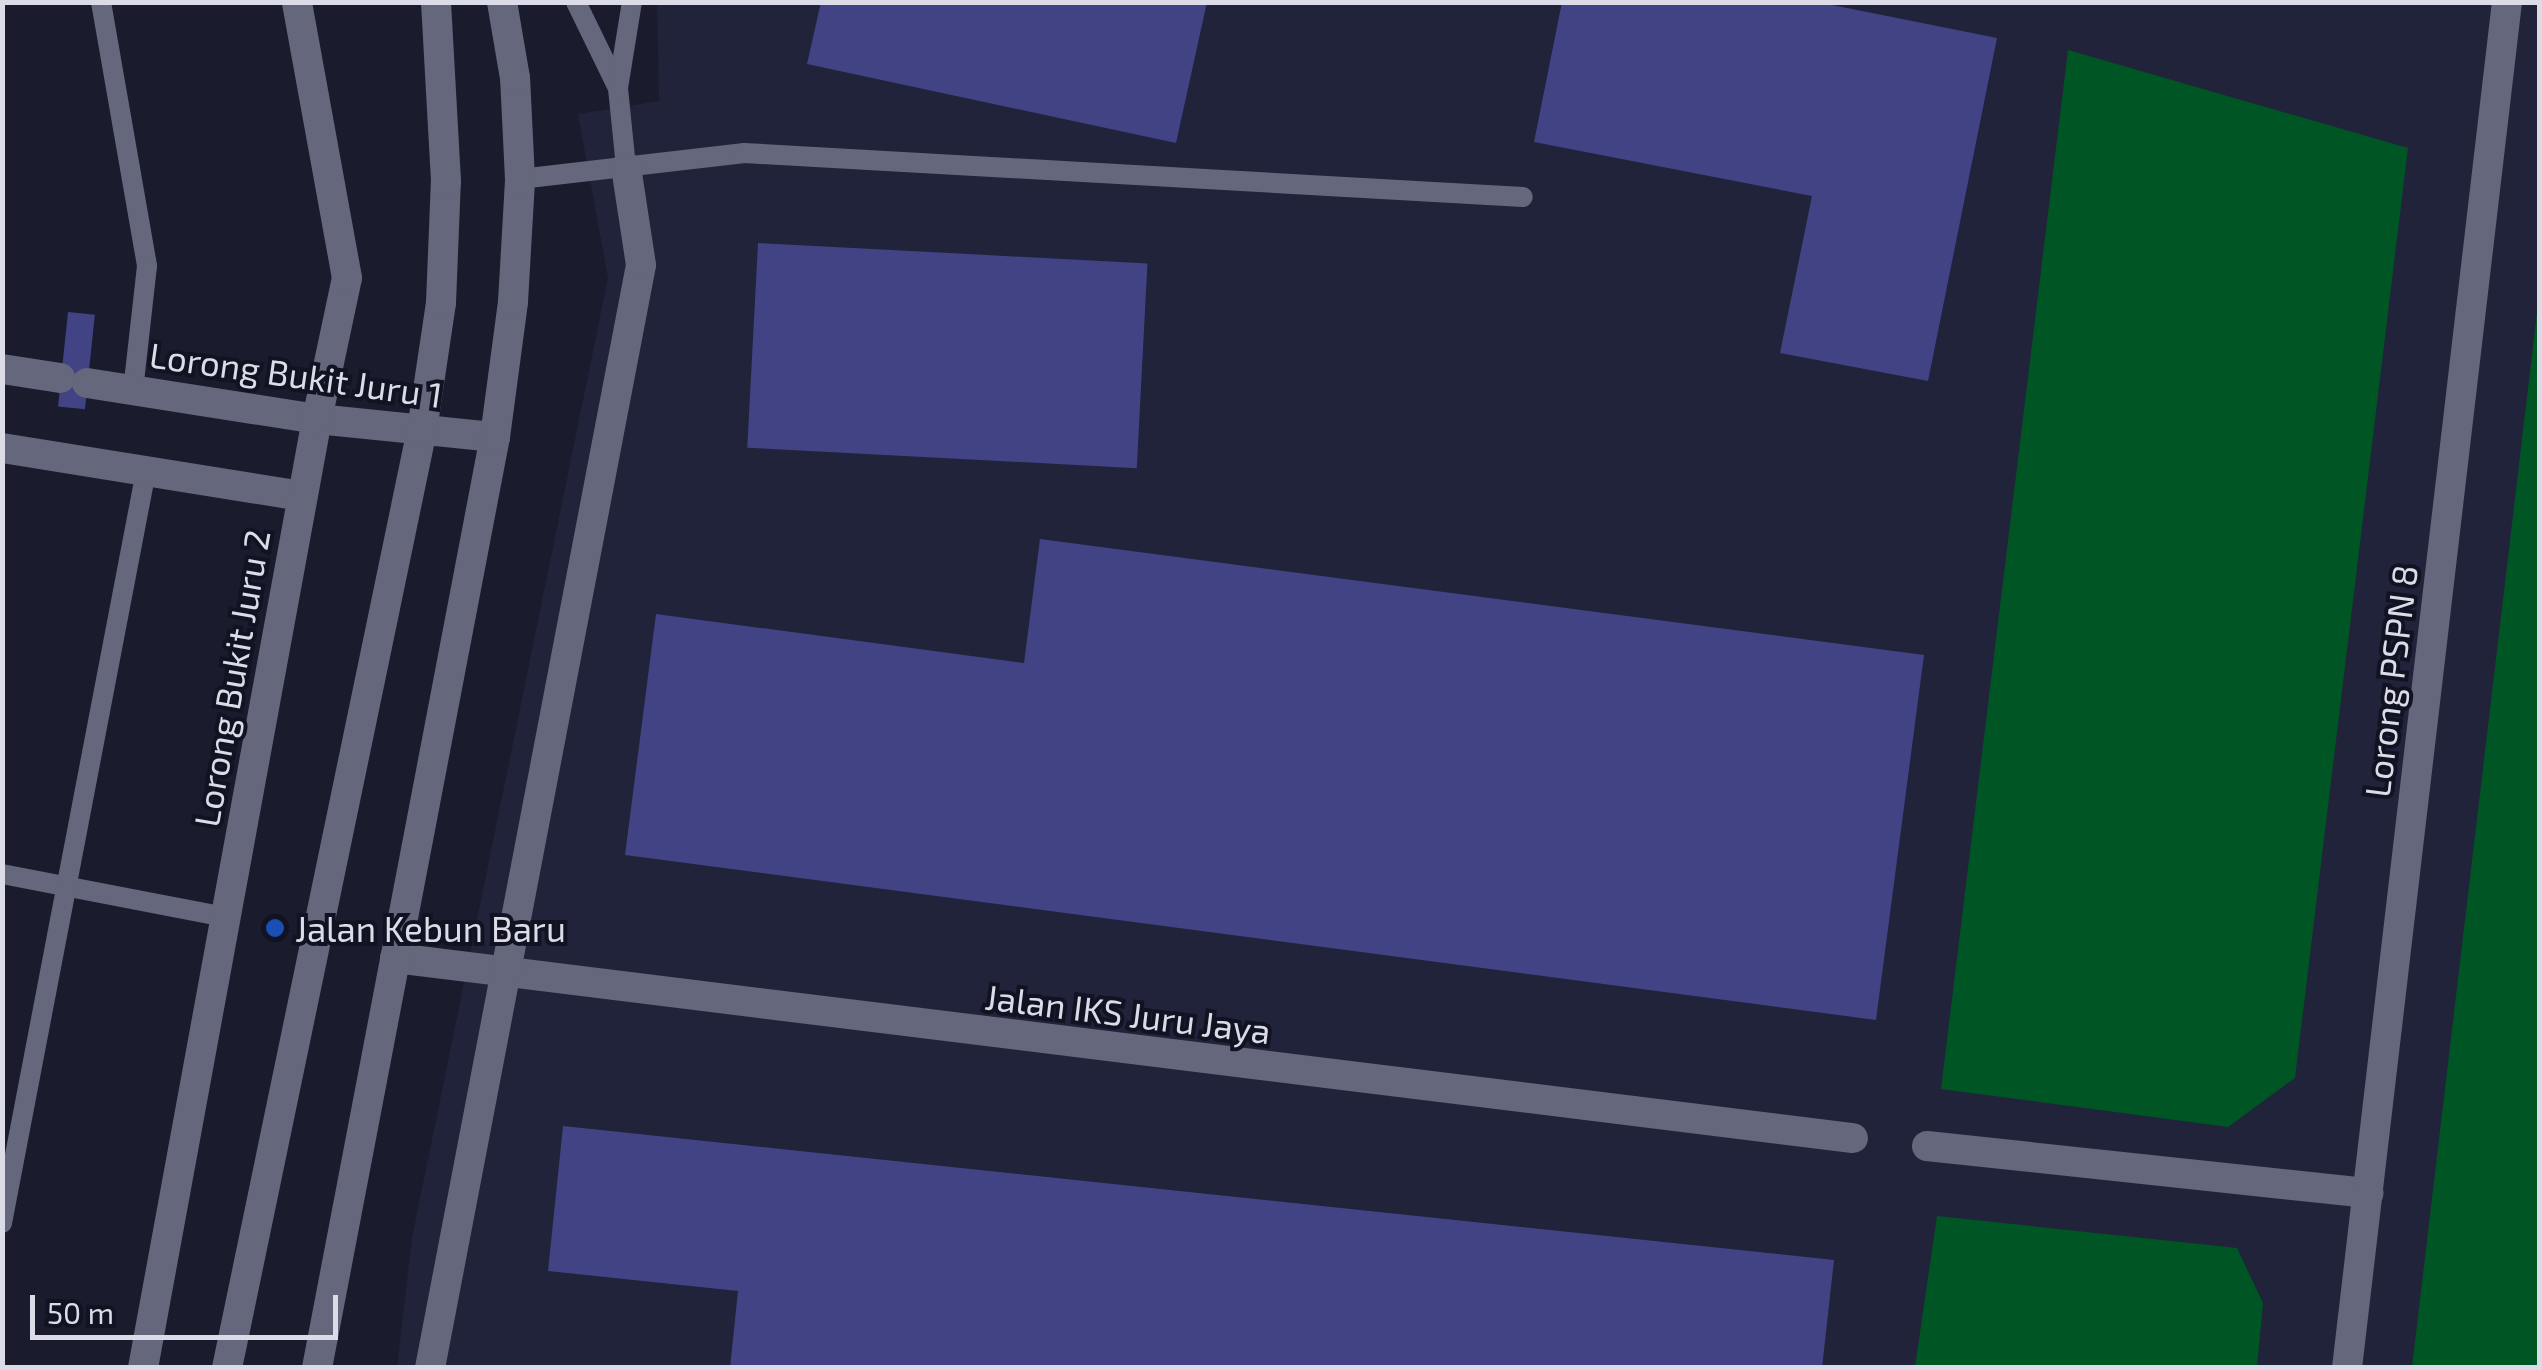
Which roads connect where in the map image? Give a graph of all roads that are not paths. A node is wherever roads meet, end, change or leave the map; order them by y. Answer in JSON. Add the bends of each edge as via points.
{"nodes":[{"id":1,"x":101,"y":2,"type":"edge"},
{"id":2,"x":296,"y":2,"type":"edge"},
{"id":3,"x":436,"y":2,"type":"edge"},
{"id":4,"x":502,"y":2,"type":"edge"},
{"id":5,"x":576,"y":2,"type":"edge"},
{"id":6,"x":632,"y":2,"type":"edge"},
{"id":7,"x":2506,"y":2,"type":"edge"},
{"id":8,"x":618,"y":88,"type":"junction"},
{"id":9,"x":626,"y":167,"type":"junction"},
{"id":10,"x":520,"y":178,"type":"junction"},
{"id":11,"x":1524,"y":197,"type":"dead end"},
{"id":12,"x":2,"y":369,"type":"edge"},
{"id":13,"x":132,"y":390,"type":"junction"},
{"id":14,"x":316,"y":419,"type":"junction"},
{"id":15,"x":422,"y":430,"type":"junction"},
{"id":16,"x":495,"y":437,"type":"junction"},
{"id":17,"x":2,"y":448,"type":"edge"},
{"id":18,"x":146,"y":470,"type":"junction"},
{"id":19,"x":302,"y":496,"type":"junction"},
{"id":20,"x":2,"y":874,"type":"edge"},
{"id":21,"x":68,"y":887,"type":"junction"},
{"id":22,"x":226,"y":917,"type":"junction"},
{"id":23,"x":395,"y":958,"type":"junction"},
{"id":24,"x":506,"y":975,"type":"junction"},
{"id":25,"x":1853,"y":1138,"type":"dead end"},
{"id":26,"x":1927,"y":1146,"type":"dead end"},
{"id":27,"x":2368,"y":1193,"type":"junction"},
{"id":28,"x":2,"y":1222,"type":"edge"},
{"id":29,"x":143,"y":1368,"type":"edge"},
{"id":30,"x":227,"y":1368,"type":"edge"},
{"id":31,"x":317,"y":1368,"type":"edge"},
{"id":32,"x":430,"y":1368,"type":"edge"},
{"id":33,"x":2347,"y":1368,"type":"edge"}],
"edges":[{"from":1,"to":13,"type":"lane","via":[[147,266]]},
{"from":2,"to":14,"type":"street","name":"Lorong Bukit Juru 2","via":[[346,278]]},
{"from":3,"to":15,"type":"street","via":[[446,180],[441,304]]},
{"from":4,"to":10,"type":"street","via":[[515,78]]},
{"from":5,"to":8,"type":"lane"},
{"from":6,"to":8,"type":"lane"},
{"from":7,"to":27,"type":"street","name":"Lorong PSPN 8"},
{"from":8,"to":9,"type":"lane"},
{"from":9,"to":10,"type":"lane"},
{"from":9,"to":11,"type":"lane","via":[[744,153]]},
{"from":9,"to":24,"type":"street","via":[[641,265]]},
{"from":10,"to":16,"type":"street","via":[[514,302]]},
{"from":12,"to":13,"type":"street","name":"Lorong Bukit Juru 1"},
{"from":13,"to":14,"type":"street","name":"Lorong Bukit Juru 1"},
{"from":14,"to":15,"type":"street","name":"Lorong Bukit Juru 1"},
{"from":14,"to":19,"type":"street","name":"Lorong Bukit Juru 2"},
{"from":15,"to":16,"type":"street","name":"Lorong Bukit Juru 1"},
{"from":15,"to":30,"type":"street"},
{"from":16,"to":23,"type":"street"},
{"from":17,"to":18,"type":"street"},
{"from":18,"to":19,"type":"street"},
{"from":18,"to":21,"type":"lane"},
{"from":19,"to":22,"type":"street","name":"Lorong Bukit Juru 2"},
{"from":20,"to":21,"type":"lane"},
{"from":21,"to":22,"type":"lane"},
{"from":21,"to":28,"type":"lane"},
{"from":22,"to":29,"type":"street","name":"Lorong Bukit Juru 2"},
{"from":23,"to":24,"type":"street","name":"Jalan IKS Juru Jaya"},
{"from":23,"to":31,"type":"street"},
{"from":24,"to":25,"type":"street","name":"Jalan IKS Juru Jaya"},
{"from":24,"to":32,"type":"street"},
{"from":26,"to":27,"type":"street"},
{"from":27,"to":33,"type":"street","name":"Lorong PSPN 8"}]}
